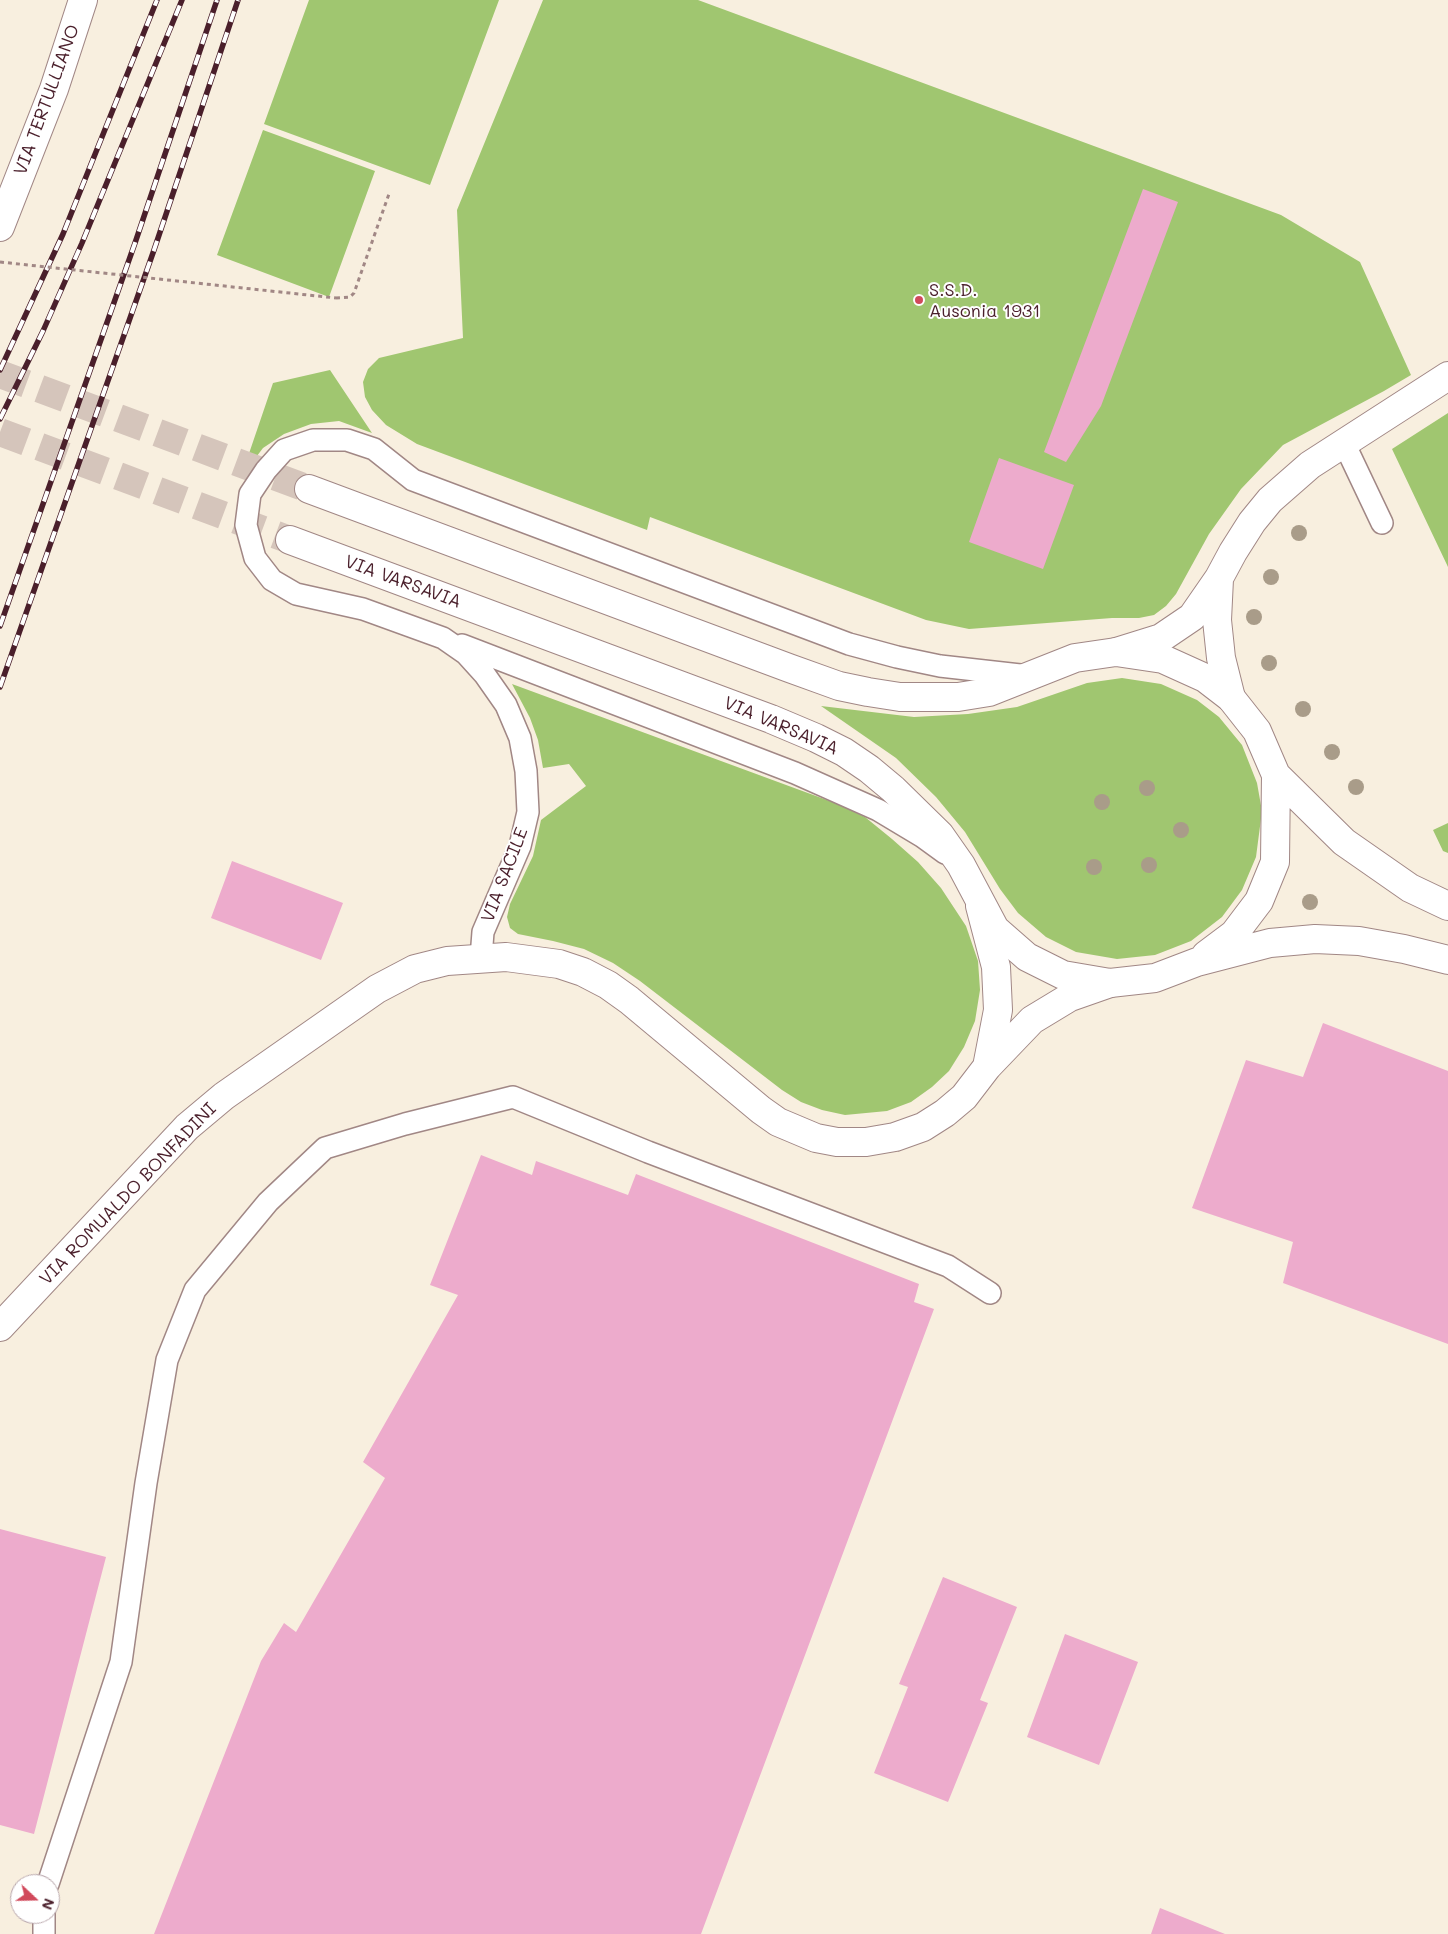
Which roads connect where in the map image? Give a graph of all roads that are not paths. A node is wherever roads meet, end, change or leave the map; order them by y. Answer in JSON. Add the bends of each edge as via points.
{"nodes":[{"id":1,"x":83,"y":0,"type":"edge"},
{"id":2,"x":0,"y":227,"type":"edge"},
{"id":3,"x":1448,"y":376,"type":"edge"},
{"id":4,"x":1344,"y":443,"type":"junction"},
{"id":5,"x":309,"y":489,"type":"tunnel mouth"},
{"id":6,"x":1382,"y":523,"type":"dead end"},
{"id":7,"x":290,"y":540,"type":"tunnel mouth"},
{"id":8,"x":1219,"y":578,"type":"junction"},
{"id":9,"x":363,"y":609,"type":"joint"},
{"id":10,"x":443,"y":638,"type":"junction"},
{"id":11,"x":1116,"y":652,"type":"junction"},
{"id":12,"x":1032,"y":676,"type":"junction"},
{"id":13,"x":1231,"y":698,"type":"junction"},
{"id":14,"x":1276,"y":775,"type":"junction"},
{"id":15,"x":961,"y":865,"type":"junction"},
{"id":16,"x":978,"y":897,"type":"junction"},
{"id":17,"x":1448,"y":906,"type":"edge"},
{"id":18,"x":481,"y":958,"type":"junction"},
{"id":19,"x":1448,"y":960,"type":"edge"},
{"id":20,"x":1197,"y":962,"type":"junction"},
{"id":21,"x":1110,"y":983,"type":"junction"},
{"id":22,"x":987,"y":1067,"type":"junction"},
{"id":23,"x":990,"y":1293,"type":"dead end"},
{"id":24,"x":0,"y":1327,"type":"edge"},
{"id":25,"x":51,"y":1874,"type":"edge"}],
"edges":[{"from":1,"to":2,"type":"street","name":"VIA TERTULLIANO","via":[[54,89]]},
{"from":3,"to":4,"type":"street"},
{"from":4,"to":6,"type":"lane"},
{"from":4,"to":8,"type":"street","via":[[1310,465],[1270,500],[1232,552]]},
{"from":5,"to":12,"type":"street","name":"VIA VARSAVIA","via":[[839,686],[900,696],[948,697],[989,692]]},
{"from":7,"to":15,"type":"street","name":"VIA VARSAVIA","via":[[816,738],[844,752],[893,788],[940,835]]},
{"from":8,"to":11,"type":"street","via":[[1192,617],[1161,638]]},
{"from":8,"to":13,"type":"street","via":[[1217,620],[1221,658]]},
{"from":9,"to":10,"type":"lane","name":"VIA SACILE"},
{"from":9,"to":12,"type":"lane","name":"VIA VARSAVIA","via":[[296,594],[272,580],[255,558],[246,525],[250,494],[284,450],[313,440],[346,440],[374,449],[413,480],[849,644],[940,666]]},
{"from":10,"to":15,"type":"lane","via":[[796,773],[878,810]]},
{"from":10,"to":18,"type":"lane","name":"VIA SACILE","via":[[466,654],[485,674],[506,705],[520,738],[526,771],[528,812],[520,846],[483,932]]},
{"from":11,"to":12,"type":"street","name":"VIA VARSAVIA","via":[[1074,658]]},
{"from":11,"to":13,"type":"street","name":"VIA VARSAVIA","via":[[1163,659],[1205,678]]},
{"from":13,"to":14,"type":"street","name":"VIA VARSAVIA","via":[[1257,731]]},
{"from":14,"to":17,"type":"street","name":"VIA VARSAVIA","via":[[1344,842],[1410,888]]},
{"from":14,"to":20,"type":"street","name":"VIA VARSAVIA","via":[[1275,862],[1259,902],[1234,934]]},
{"from":15,"to":16,"type":"street","name":"VIA VARSAVIA"},
{"from":16,"to":21,"type":"street","name":"VIA VARSAVIA","via":[[995,929],[1027,957],[1063,975]]},
{"from":16,"to":22,"type":"street","name":"VIA ROMUALDO BONFADINI","via":[[996,967],[998,1010]]},
{"from":18,"to":22,"type":"street","name":"VIA ROMUALDO BONFADINI","via":[[559,964],[608,985],[760,1110],[778,1122],[816,1138],[866,1142],[895,1137],[923,1127],[964,1097]]},
{"from":18,"to":24,"type":"street","name":"VIA ROMUALDO BONFADINI","via":[[446,961],[415,969],[377,989],[224,1096],[187,1127]]},
{"from":19,"to":20,"type":"street","name":"VIA VARSAVIA","via":[[1358,941],[1315,939],[1270,943]]},
{"from":20,"to":21,"type":"street","name":"VIA VARSAVIA","via":[[1155,978]]},
{"from":21,"to":22,"type":"street","name":"VIA ROMUALDO BONFADINI","via":[[1070,997],[1032,1020]]},
{"from":23,"to":25,"type":"lane","via":[[948,1266],[513,1097],[325,1148],[268,1202],[195,1290],[167,1360],[121,1662]]}]}
